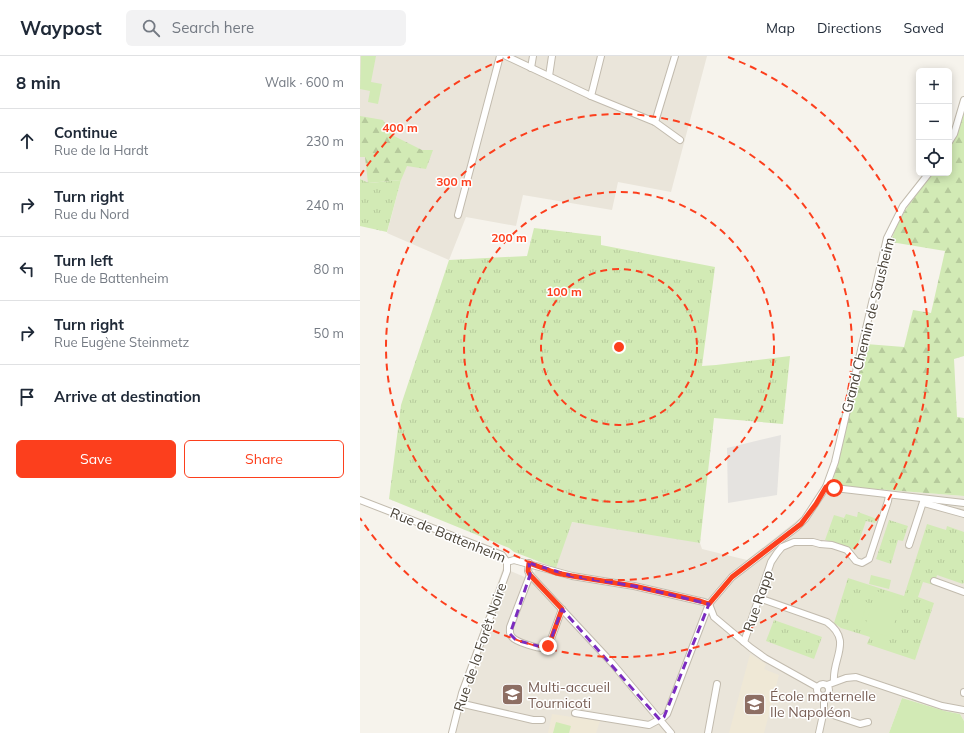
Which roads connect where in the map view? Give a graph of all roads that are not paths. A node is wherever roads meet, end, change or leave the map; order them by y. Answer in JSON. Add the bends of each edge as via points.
{"nodes":[{"id":1,"x":500,"y":56,"type":"edge"},
{"id":2,"x":506,"y":56,"type":"edge"},
{"id":3,"x":533,"y":56,"type":"edge"},
{"id":4,"x":552,"y":56,"type":"edge"},
{"id":5,"x":601,"y":56,"type":"edge"},
{"id":6,"x":675,"y":56,"type":"edge"},
{"id":7,"x":531,"y":68,"type":"junction"},
{"id":8,"x":548,"y":76,"type":"junction"},
{"id":9,"x":591,"y":96,"type":"junction"},
{"id":10,"x":964,"y":100,"type":"edge"},
{"id":11,"x":655,"y":122,"type":"junction"},
{"id":12,"x":680,"y":140,"type":"dead end"},
{"id":13,"x":950,"y":140,"type":"edge"},
{"id":14,"x":926,"y":176,"type":"edge"},
{"id":15,"x":458,"y":215,"type":"dead end"},
{"id":16,"x":826,"y":487,"type":"junction"},
{"id":17,"x":889,"y":495,"type":"junction"},
{"id":18,"x":360,"y":500,"type":"edge"},
{"id":19,"x":924,"y":501,"type":"junction"},
{"id":20,"x":964,"y":503,"type":"edge"},
{"id":21,"x":962,"y":514,"type":"edge"},
{"id":22,"x":909,"y":545,"type":"dead end"},
{"id":23,"x":507,"y":562,"type":"junction"},
{"id":24,"x":529,"y":563,"type":"junction"},
{"id":25,"x":530,"y":575,"type":"junction"},
{"id":26,"x":934,"y":581,"type":"dead end"},
{"id":27,"x":964,"y":592,"type":"edge"},
{"id":28,"x":759,"y":598,"type":"junction"},
{"id":29,"x":709,"y":604,"type":"junction"},
{"id":30,"x":562,"y":609,"type":"junction"},
{"id":31,"x":714,"y":617,"type":"junction"},
{"id":32,"x":703,"y":619,"type":"junction"},
{"id":33,"x":744,"y":642,"type":"junction"},
{"id":34,"x":834,"y":681,"type":"junction"},
{"id":35,"x":717,"y":684,"type":"dead end"},
{"id":36,"x":827,"y":685,"type":"junction"},
{"id":37,"x":817,"y":687,"type":"junction"},
{"id":38,"x":824,"y":697,"type":"junction"},
{"id":39,"x":459,"y":703,"type":"junction"},
{"id":40,"x":964,"y":710,"type":"edge"},
{"id":41,"x":824,"y":712,"type":"junction"},
{"id":42,"x":575,"y":713,"type":"dead end"},
{"id":43,"x":542,"y":720,"type":"dead end"},
{"id":44,"x":660,"y":720,"type":"junction"},
{"id":45,"x":868,"y":722,"type":"dead end"},
{"id":46,"x":452,"y":733,"type":"edge"},
{"id":47,"x":672,"y":733,"type":"edge"},
{"id":48,"x":708,"y":733,"type":"edge"},
{"id":49,"x":819,"y":733,"type":"edge"}],
"edges":[{"from":1,"to":15,"type":"street"},
{"from":2,"to":7,"type":"street"},
{"from":3,"to":7,"type":"street"},
{"from":4,"to":8,"type":"street"},
{"from":5,"to":9,"type":"street"},
{"from":6,"to":11,"type":"street"},
{"from":7,"to":8,"type":"street"},
{"from":8,"to":9,"type":"street"},
{"from":9,"to":11,"type":"street"},
{"from":10,"to":13,"type":"street"},
{"from":11,"to":12,"type":"street"},
{"from":14,"to":16,"type":"street","name":"Grand Chemin de Sausheim","via":[[903,206],[887,238],[835,462]]},
{"from":16,"to":17,"type":"street"},
{"from":16,"to":29,"type":"street","name":"Grand Chemin de Sausheim","via":[[801,524],[732,577]]},
{"from":17,"to":19,"type":"street"},
{"from":17,"to":28,"type":"street","name":"Rue Rapp","via":[[866,562],[856,561],[847,550],[832,545],[813,542],[790,543],[780,549],[771,562]]},
{"from":18,"to":23,"type":"street","name":"Rue de Battenheim","via":[[502,555]]},
{"from":19,"to":20,"type":"street"},
{"from":19,"to":21,"type":"street"},
{"from":19,"to":22,"type":"street"},
{"from":20,"to":21,"type":"street"},
{"from":23,"to":24,"type":"street","name":"Rue de Battenheim","via":[[514,560]]},
{"from":23,"to":39,"type":"street","name":"Rue de la Forêt Noire","via":[[507,571]]},
{"from":24,"to":25,"type":"street"},
{"from":24,"to":29,"type":"street","name":"Rue de Battenheim","via":[[556,573],[634,586]]},
{"from":25,"to":30,"type":"street"},
{"from":25,"to":30,"type":"street","via":[[510,628],[513,638],[545,648],[550,642]]},
{"from":26,"to":27,"type":"street"},
{"from":28,"to":33,"type":"street","name":"Rue Rapp"},
{"from":28,"to":34,"type":"street","via":[[823,620],[834,627],[841,644]]},
{"from":29,"to":31,"type":"street"},
{"from":29,"to":32,"type":"street","name":"Grand Chemin de Sausheim"},
{"from":30,"to":44,"type":"street"},
{"from":31,"to":32,"type":"street"},
{"from":31,"to":33,"type":"street"},
{"from":32,"to":44,"type":"street","name":"Grand Chemin de Sausheim","via":[[667,714]]},
{"from":33,"to":37,"type":"street","via":[[765,658]]},
{"from":34,"to":36,"type":"street"},
{"from":34,"to":40,"type":"street","via":[[856,677],[942,706]]},
{"from":35,"to":48,"type":"street"},
{"from":36,"to":37,"type":"street"},
{"from":36,"to":38,"type":"street","via":[[829,692]]},
{"from":37,"to":38,"type":"street","via":[[817,693]]},
{"from":38,"to":41,"type":"street"},
{"from":39,"to":43,"type":"street"},
{"from":39,"to":46,"type":"street","name":"Rue de la Forêt Noire"},
{"from":41,"to":45,"type":"street","via":[[860,724]]},
{"from":41,"to":49,"type":"street"},
{"from":42,"to":44,"type":"street","via":[[649,725]]},
{"from":44,"to":47,"type":"street"}]}
